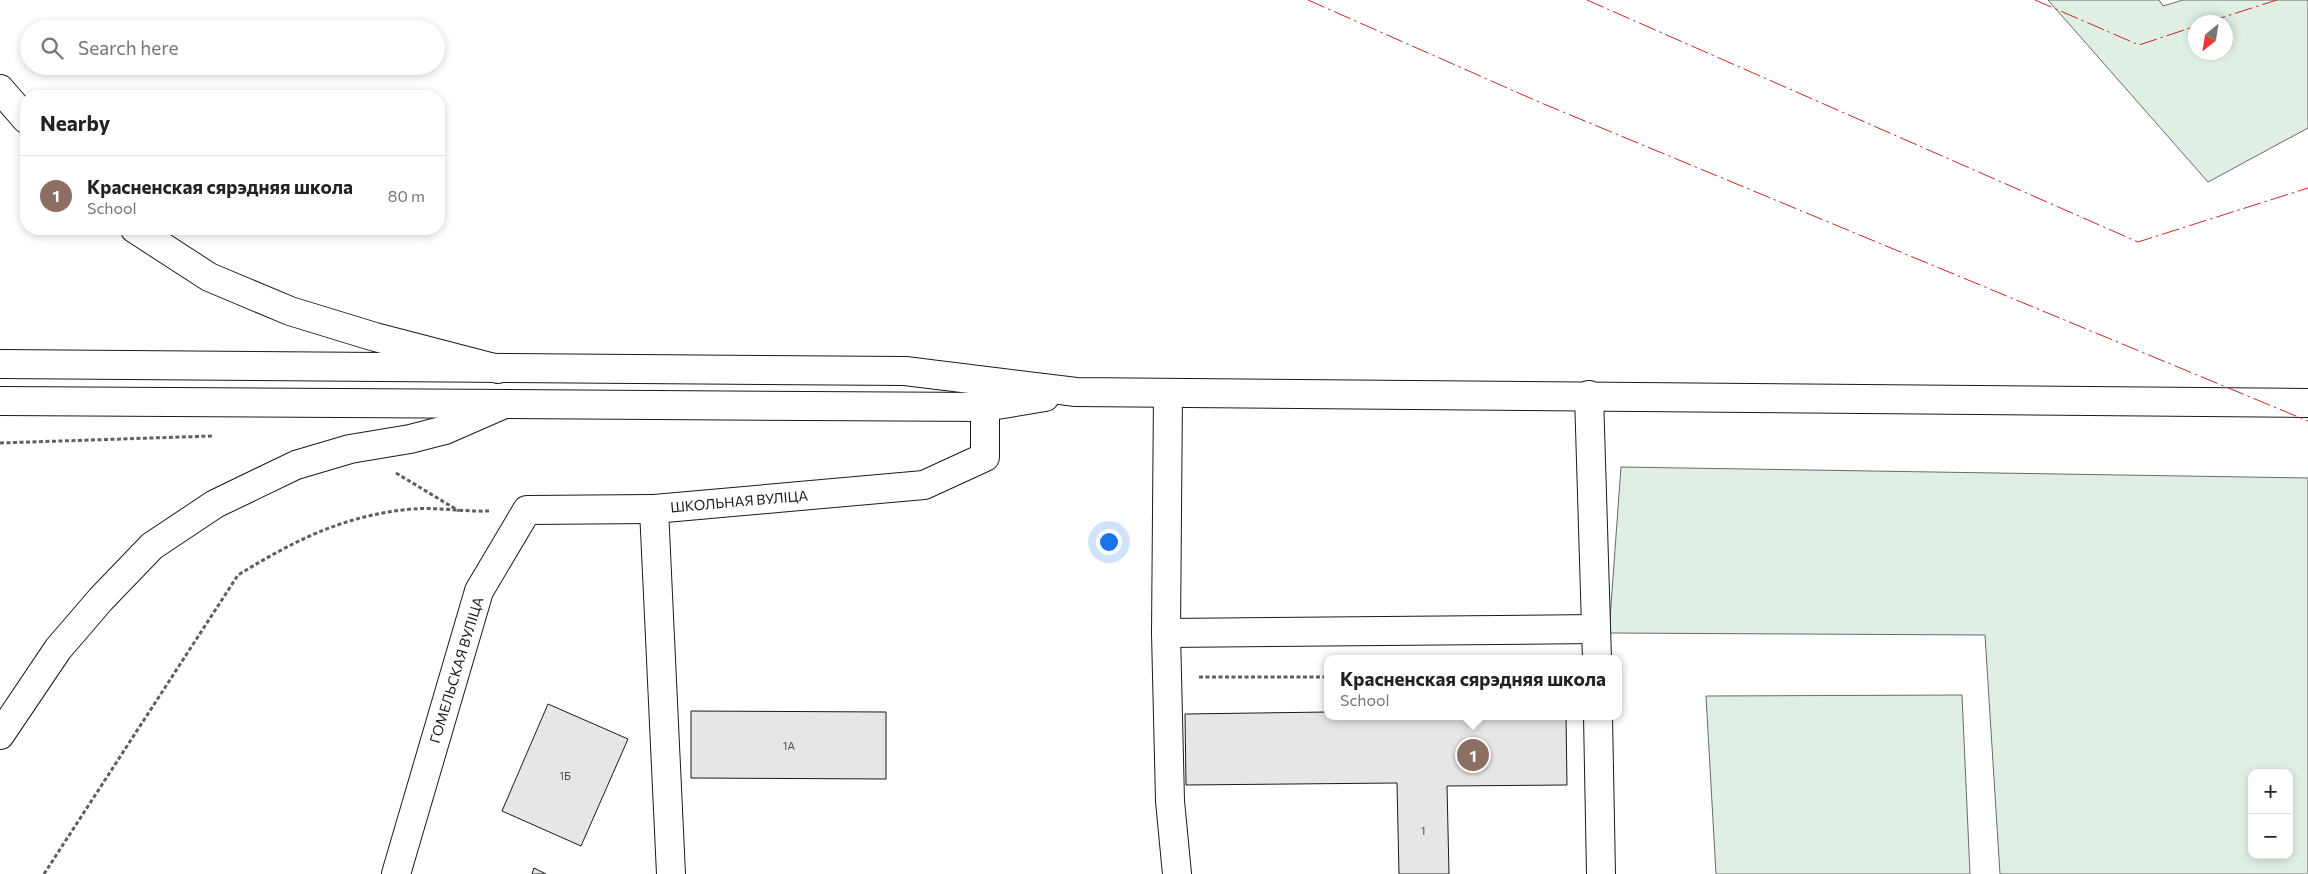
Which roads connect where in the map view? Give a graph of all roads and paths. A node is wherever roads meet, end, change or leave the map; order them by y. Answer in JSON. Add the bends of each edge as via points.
{"nodes":[{"id":1,"x":0,"y":89,"type":"edge"},
{"id":2,"x":20,"y":112,"type":"edge"},
{"id":3,"x":145,"y":235,"type":"edge"},
{"id":4,"x":0,"y":364,"type":"edge"},
{"id":5,"x":498,"y":369,"type":"junction"},
{"id":6,"x":1076,"y":392,"type":"junction"},
{"id":7,"x":1168,"y":393,"type":"junction"},
{"id":8,"x":1590,"y":395,"type":"junction"},
{"id":9,"x":0,"y":401,"type":"edge"},
{"id":10,"x":2308,"y":403,"type":"edge"},
{"id":11,"x":500,"y":406,"type":"junction"},
{"id":12,"x":985,"y":407,"type":"junction"},
{"id":13,"x":213,"y":436,"type":"dead end"},
{"id":14,"x":0,"y":443,"type":"edge"},
{"id":15,"x":393,"y":472,"type":"dead end"},
{"id":16,"x":654,"y":508,"type":"junction"},
{"id":17,"x":527,"y":510,"type":"junction"},
{"id":18,"x":461,"y":512,"type":"junction"},
{"id":19,"x":1596,"y":629,"type":"junction"},
{"id":20,"x":1166,"y":633,"type":"junction"},
{"id":21,"x":1597,"y":655,"type":"edge"},
{"id":22,"x":1167,"y":677,"type":"junction"},
{"id":23,"x":1324,"y":677,"type":"edge"},
{"id":24,"x":1598,"y":720,"type":"edge"},
{"id":25,"x":0,"y":735,"type":"edge"},
{"id":26,"x":44,"y":874,"type":"edge"},
{"id":27,"x":396,"y":874,"type":"edge"},
{"id":28,"x":671,"y":874,"type":"edge"},
{"id":29,"x":1177,"y":874,"type":"edge"},
{"id":30,"x":1601,"y":874,"type":"edge"}],
"edges":[{"from":1,"to":2,"type":"main road"},
{"from":3,"to":5,"type":"main road","via":[[209,277],[290,311]]},
{"from":4,"to":5,"type":"main road"},
{"from":5,"to":6,"type":"main road","via":[[905,371]]},
{"from":6,"to":7,"type":"main road"},
{"from":6,"to":12,"type":"main road"},
{"from":7,"to":8,"type":"main road"},
{"from":7,"to":20,"type":"main road"},
{"from":8,"to":10,"type":"main road"},
{"from":8,"to":19,"type":"main road"},
{"from":9,"to":11,"type":"main road"},
{"from":11,"to":12,"type":"main road"},
{"from":11,"to":25,"type":"main road","via":[[445,430],[350,449],[296,466],[215,504],[152,546],[101,599],[58,649]]},
{"from":12,"to":16,"type":"main road","name":"ШКОЛЬНАЯ ВУЛІЦА","via":[[985,457],[924,485]]},
{"from":13,"to":14,"type":"path"},
{"from":15,"to":18,"type":"path"},
{"from":16,"to":17,"type":"main road"},
{"from":16,"to":28,"type":"main road","name":"ШКОЛЬНАЯ ВУЛІЦА"},
{"from":17,"to":18,"type":"path"},
{"from":17,"to":27,"type":"main road","name":"ГОМЕЛЬСКАЯ ВУЛІЦА","via":[[479,591]]},
{"from":18,"to":26,"type":"path","via":[[413,509],[347,521],[286,546],[238,575]]},
{"from":19,"to":20,"type":"main road"},
{"from":19,"to":21,"type":"main road"},
{"from":20,"to":22,"type":"main road"},
{"from":22,"to":23,"type":"path"},
{"from":22,"to":29,"type":"main road","via":[[1170,801]]},
{"from":24,"to":30,"type":"main road"}]}
